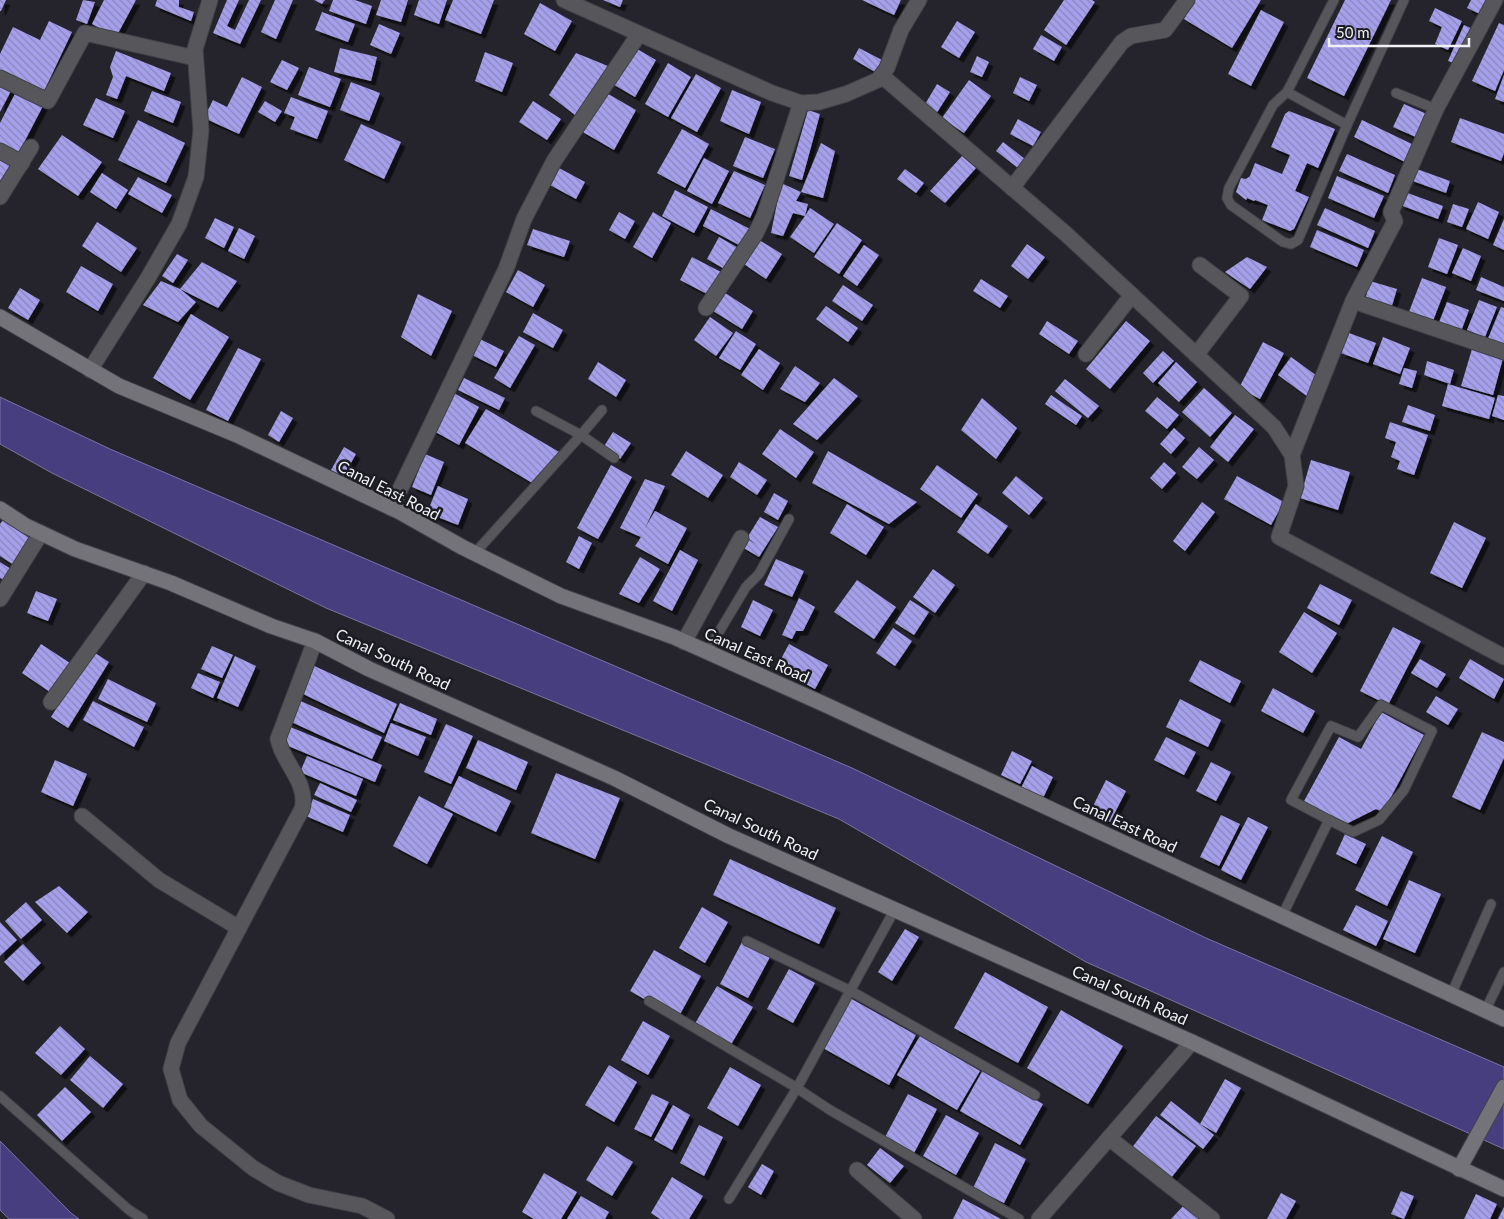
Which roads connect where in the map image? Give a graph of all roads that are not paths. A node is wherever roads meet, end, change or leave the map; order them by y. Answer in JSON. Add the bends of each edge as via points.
{"nodes":[{"id":1,"x":210,"y":0,"type":"edge"},
{"id":2,"x":564,"y":0,"type":"edge"},
{"id":3,"x":919,"y":0,"type":"edge"},
{"id":4,"x":1187,"y":0,"type":"edge"},
{"id":5,"x":1334,"y":0,"type":"edge"},
{"id":6,"x":1404,"y":0,"type":"edge"},
{"id":7,"x":1495,"y":0,"type":"edge"},
{"id":8,"x":639,"y":34,"type":"junction"},
{"id":9,"x":195,"y":58,"type":"junction"},
{"id":10,"x":882,"y":76,"type":"junction"},
{"id":11,"x":0,"y":78,"type":"edge"},
{"id":12,"x":1287,"y":92,"type":"junction"},
{"id":13,"x":1396,"y":93,"type":"dead end"},
{"id":14,"x":801,"y":103,"type":"junction"},
{"id":15,"x":1436,"y":109,"type":"junction"},
{"id":16,"x":1346,"y":125,"type":"junction"},
{"id":17,"x":31,"y":147,"type":"dead end"},
{"id":18,"x":0,"y":151,"type":"edge"},
{"id":19,"x":22,"y":164,"type":"junction"},
{"id":20,"x":1012,"y":188,"type":"junction"},
{"id":21,"x":0,"y":197,"type":"edge"},
{"id":22,"x":1200,"y":265,"type":"dead end"},
{"id":23,"x":1132,"y":295,"type":"junction"},
{"id":24,"x":1354,"y":301,"type":"junction"},
{"id":25,"x":706,"y":308,"type":"dead end"},
{"id":26,"x":0,"y":317,"type":"edge"},
{"id":27,"x":1504,"y":352,"type":"edge"},
{"id":28,"x":1086,"y":354,"type":"dead end"},
{"id":29,"x":1196,"y":355,"type":"junction"},
{"id":30,"x":90,"y":370,"type":"junction"},
{"id":31,"x":602,"y":410,"type":"dead end"},
{"id":32,"x":536,"y":411,"type":"dead end"},
{"id":33,"x":581,"y":435,"type":"junction"},
{"id":34,"x":1292,"y":455,"type":"junction"},
{"id":35,"x":614,"y":458,"type":"dead end"},
{"id":36,"x":391,"y":508,"type":"junction"},
{"id":37,"x":0,"y":510,"type":"edge"},
{"id":38,"x":789,"y":519,"type":"dead end"},
{"id":39,"x":41,"y":533,"type":"junction"},
{"id":40,"x":741,"y":538,"type":"dead end"},
{"id":41,"x":474,"y":554,"type":"junction"},
{"id":42,"x":144,"y":573,"type":"junction"},
{"id":43,"x":0,"y":599,"type":"edge"},
{"id":44,"x":315,"y":641,"type":"junction"},
{"id":45,"x":684,"y":642,"type":"junction"},
{"id":46,"x":707,"y":652,"type":"junction"},
{"id":47,"x":1504,"y":657,"type":"edge"},
{"id":48,"x":51,"y":702,"type":"dead end"},
{"id":49,"x":82,"y":816,"type":"dead end"},
{"id":50,"x":1329,"y":820,"type":"junction"},
{"id":51,"x":1491,"y":904,"type":"dead end"},
{"id":52,"x":896,"y":909,"type":"junction"},
{"id":53,"x":1282,"y":916,"type":"junction"},
{"id":54,"x":239,"y":928,"type":"junction"},
{"id":55,"x":747,"y":941,"type":"dead end"},
{"id":56,"x":1504,"y":972,"type":"edge"},
{"id":57,"x":850,"y":991,"type":"junction"},
{"id":58,"x":1450,"y":995,"type":"junction"},
{"id":59,"x":649,"y":1001,"type":"dead end"},
{"id":60,"x":1485,"y":1011,"type":"junction"},
{"id":61,"x":1504,"y":1019,"type":"edge"},
{"id":62,"x":1192,"y":1042,"type":"junction"},
{"id":63,"x":1504,"y":1086,"type":"edge"},
{"id":64,"x":797,"y":1088,"type":"junction"},
{"id":65,"x":1035,"y":1095,"type":"dead end"},
{"id":66,"x":0,"y":1096,"type":"edge"},
{"id":67,"x":1109,"y":1138,"type":"junction"},
{"id":68,"x":1459,"y":1169,"type":"junction"},
{"id":69,"x":857,"y":1170,"type":"dead end"},
{"id":70,"x":1504,"y":1189,"type":"edge"},
{"id":71,"x":730,"y":1199,"type":"dead end"},
{"id":72,"x":143,"y":1219,"type":"edge"},
{"id":73,"x":387,"y":1219,"type":"edge"},
{"id":74,"x":914,"y":1219,"type":"edge"},
{"id":75,"x":1019,"y":1219,"type":"edge"},
{"id":76,"x":1039,"y":1219,"type":"edge"},
{"id":77,"x":1212,"y":1219,"type":"edge"}],
"edges":[{"from":1,"to":9,"type":"street"},
{"from":2,"to":8,"type":"street"},
{"from":3,"to":10,"type":"street","via":[[901,30]]},
{"from":4,"to":20,"type":"street","via":[[1165,30],[1131,36],[1122,42]]},
{"from":5,"to":12,"type":"lane"},
{"from":6,"to":16,"type":"lane"},
{"from":7,"to":15,"type":"street"},
{"from":8,"to":14,"type":"street"},
{"from":8,"to":36,"type":"street","via":[[554,161]]},
{"from":9,"to":11,"type":"street","via":[[86,33],[48,101]]},
{"from":9,"to":30,"type":"street","via":[[202,130],[196,178],[179,224]]},
{"from":10,"to":14,"type":"street","via":[[846,94]]},
{"from":10,"to":20,"type":"street"},
{"from":12,"to":16,"type":"lane"},
{"from":12,"to":16,"type":"lane","via":[[1273,105],[1229,188],[1227,198],[1231,205],[1283,242],[1291,244],[1298,240]]},
{"from":13,"to":15,"type":"lane"},
{"from":14,"to":25,"type":"street","via":[[764,216]]},
{"from":15,"to":24,"type":"street","via":[[1391,212],[1395,221]]},
{"from":17,"to":19,"type":"street"},
{"from":18,"to":19,"type":"street"},
{"from":19,"to":21,"type":"street"},
{"from":20,"to":23,"type":"street"},
{"from":22,"to":29,"type":"street","via":[[1241,296]]},
{"from":23,"to":28,"type":"street"},
{"from":23,"to":29,"type":"street"},
{"from":24,"to":27,"type":"street"},
{"from":24,"to":34,"type":"street"},
{"from":26,"to":30,"type":"street","name":"Canal East Road"},
{"from":29,"to":34,"type":"street","via":[[1274,427]]},
{"from":30,"to":36,"type":"street","name":"Canal East Road"},
{"from":31,"to":33,"type":"lane"},
{"from":32,"to":33,"type":"lane"},
{"from":33,"to":35,"type":"lane"},
{"from":33,"to":41,"type":"lane"},
{"from":34,"to":47,"type":"street","via":[[1296,486],[1279,537]]},
{"from":36,"to":41,"type":"street","name":"Canal East Road"},
{"from":37,"to":39,"type":"street","name":"Canal South Road"},
{"from":38,"to":46,"type":"lane","via":[[759,574],[746,587]]},
{"from":39,"to":42,"type":"street","name":"Canal South Road","via":[[75,549]]},
{"from":39,"to":43,"type":"street"},
{"from":40,"to":45,"type":"street"},
{"from":41,"to":45,"type":"street","name":"Canal East Road","via":[[561,596]]},
{"from":42,"to":44,"type":"street","name":"Canal South Road"},
{"from":42,"to":48,"type":"street"},
{"from":44,"to":52,"type":"street","name":"Canal South Road","via":[[369,669],[614,778],[729,836]]},
{"from":44,"to":54,"type":"street","via":[[278,738],[304,802]]},
{"from":45,"to":46,"type":"street","name":"Canal East Road"},
{"from":46,"to":53,"type":"street","name":"Canal East Road"},
{"from":49,"to":54,"type":"street","via":[[158,880]]},
{"from":50,"to":50,"type":"lane","via":[[1353,832],[1379,820],[1404,790],[1432,731],[1381,705],[1358,737],[1332,726],[1291,800]]},
{"from":50,"to":53,"type":"lane"},
{"from":51,"to":58,"type":"lane"},
{"from":52,"to":57,"type":"lane"},
{"from":52,"to":62,"type":"street","name":"Canal South Road"},
{"from":53,"to":58,"type":"street","name":"Canal East Road"},
{"from":54,"to":73,"type":"street","via":[[178,1043],[171,1069],[180,1100],[201,1126],[253,1168],[278,1183],[309,1195],[362,1206]]},
{"from":55,"to":57,"type":"lane"},
{"from":56,"to":60,"type":"lane"},
{"from":57,"to":64,"type":"lane"},
{"from":57,"to":65,"type":"lane"},
{"from":58,"to":60,"type":"street","name":"Canal East Road"},
{"from":59,"to":64,"type":"lane"},
{"from":60,"to":61,"type":"street","name":"Canal East Road"},
{"from":62,"to":67,"type":"street"},
{"from":62,"to":68,"type":"street","name":"Canal South Road"},
{"from":63,"to":68,"type":"street"},
{"from":64,"to":71,"type":"lane"},
{"from":64,"to":75,"type":"lane"},
{"from":66,"to":72,"type":"lane","via":[[128,1210]]},
{"from":67,"to":76,"type":"street"},
{"from":67,"to":77,"type":"street"},
{"from":68,"to":70,"type":"street","name":"Canal South Road"},
{"from":69,"to":74,"type":"street"}]}
